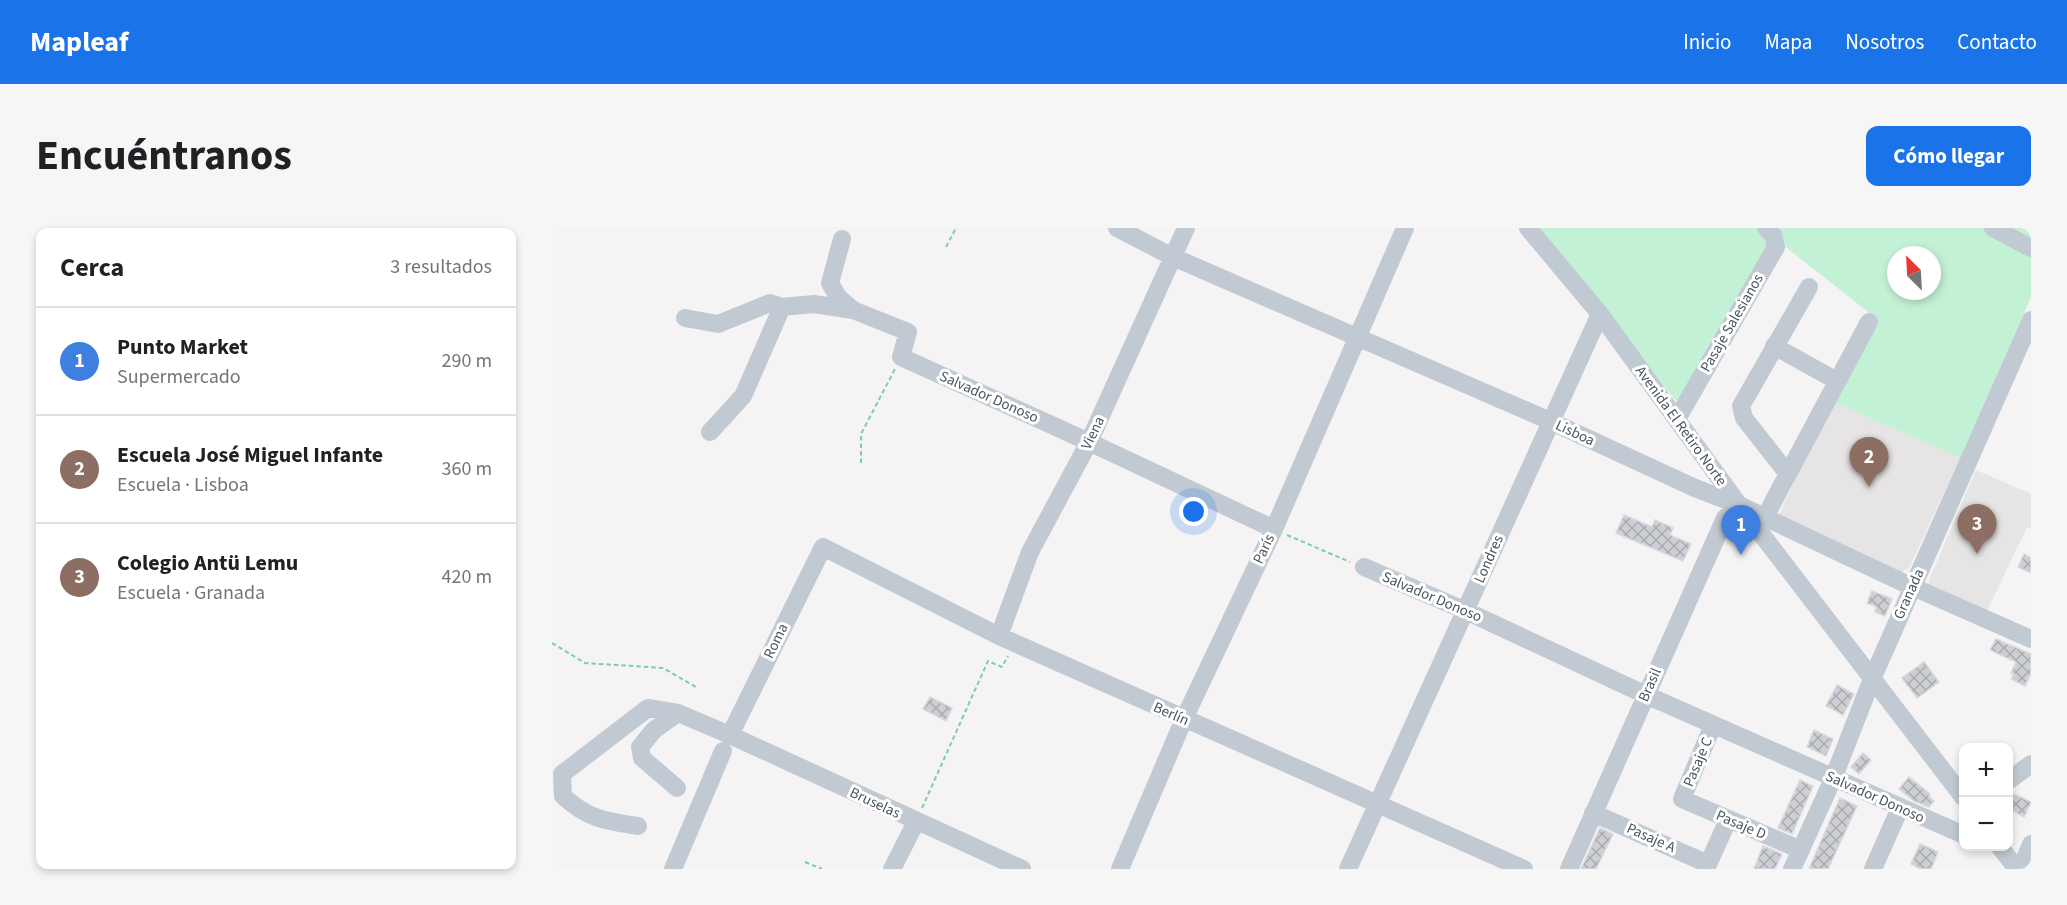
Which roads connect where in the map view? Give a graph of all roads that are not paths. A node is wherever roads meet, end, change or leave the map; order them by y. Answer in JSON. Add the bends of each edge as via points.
{"nodes":[{"id":1,"x":1117,"y":228,"type":"edge"},
{"id":2,"x":1186,"y":228,"type":"edge"},
{"id":3,"x":1405,"y":228,"type":"edge"},
{"id":4,"x":1528,"y":228,"type":"edge"},
{"id":5,"x":1766,"y":228,"type":"edge"},
{"id":6,"x":1993,"y":228,"type":"edge"},
{"id":7,"x":842,"y":239,"type":"dead end"},
{"id":8,"x":2031,"y":248,"type":"edge"},
{"id":9,"x":1173,"y":257,"type":"junction"},
{"id":10,"x":1809,"y":287,"type":"dead end"},
{"id":11,"x":782,"y":307,"type":"junction"},
{"id":12,"x":853,"y":310,"type":"junction"},
{"id":13,"x":1600,"y":314,"type":"junction"},
{"id":14,"x":685,"y":318,"type":"dead end"},
{"id":15,"x":2031,"y":320,"type":"edge"},
{"id":16,"x":1869,"y":322,"type":"dead end"},
{"id":17,"x":1359,"y":338,"type":"junction"},
{"id":18,"x":1774,"y":346,"type":"junction"},
{"id":19,"x":1837,"y":381,"type":"junction"},
{"id":20,"x":1677,"y":419,"type":"junction"},
{"id":21,"x":1550,"y":421,"type":"junction"},
{"id":22,"x":710,"y":432,"type":"dead end"},
{"id":23,"x":1089,"y":442,"type":"junction"},
{"id":24,"x":1788,"y":474,"type":"junction"},
{"id":25,"x":1739,"y":505,"type":"junction"},
{"id":26,"x":1765,"y":517,"type":"junction"},
{"id":27,"x":1274,"y":529,"type":"junction"},
{"id":28,"x":823,"y":547,"type":"joint"},
{"id":29,"x":1364,"y":567,"type":"road end"},
{"id":30,"x":1912,"y":587,"type":"junction"},
{"id":31,"x":1466,"y":611,"type":"junction"},
{"id":32,"x":2031,"y":639,"type":"edge"},
{"id":33,"x":1007,"y":640,"type":"junction"},
{"id":34,"x":1872,"y":679,"type":"junction"},
{"id":35,"x":1646,"y":695,"type":"junction"},
{"id":36,"x":678,"y":713,"type":"junction"},
{"id":37,"x":1184,"y":719,"type":"junction"},
{"id":38,"x":1713,"y":725,"type":"junction"},
{"id":39,"x":726,"y":743,"type":"junction"},
{"id":40,"x":2031,"y":764,"type":"edge"},
{"id":41,"x":2013,"y":777,"type":"edge"},
{"id":42,"x":1833,"y":779,"type":"junction"},
{"id":43,"x":677,"y":788,"type":"dead end"},
{"id":44,"x":1963,"y":797,"type":"edge"},
{"id":45,"x":1682,"y":799,"type":"joint"},
{"id":46,"x":1376,"y":805,"type":"junction"},
{"id":47,"x":1900,"y":808,"type":"junction"},
{"id":48,"x":1593,"y":813,"type":"junction"},
{"id":49,"x":1728,"y":820,"type":"junction"},
{"id":50,"x":916,"y":822,"type":"junction"},
{"id":51,"x":638,"y":826,"type":"dead end"},
{"id":52,"x":1959,"y":834,"type":"edge"},
{"id":53,"x":2031,"y":844,"type":"edge"},
{"id":54,"x":1801,"y":850,"type":"junction"},
{"id":55,"x":1999,"y":851,"type":"edge"},
{"id":56,"x":1707,"y":866,"type":"edge"},
{"id":57,"x":673,"y":869,"type":"edge"},
{"id":58,"x":892,"y":869,"type":"edge"},
{"id":59,"x":1022,"y":869,"type":"edge"},
{"id":60,"x":1120,"y":869,"type":"edge"},
{"id":61,"x":1348,"y":869,"type":"edge"},
{"id":62,"x":1524,"y":869,"type":"edge"},
{"id":63,"x":1569,"y":869,"type":"edge"},
{"id":64,"x":1792,"y":869,"type":"edge"},
{"id":65,"x":1873,"y":869,"type":"edge"},
{"id":66,"x":2019,"y":869,"type":"edge"}],
"edges":[{"from":1,"to":9,"type":"street","name":"Lisboa"},
{"from":2,"to":9,"type":"street","name":"Viena"},
{"from":3,"to":17,"type":"street","name":"París"},
{"from":4,"to":13,"type":"street","name":"Avenida El Retiro Norte"},
{"from":5,"to":20,"type":"street","name":"Pasaje Salesianos","via":[[1776,247]]},
{"from":6,"to":8,"type":"street"},
{"from":7,"to":12,"type":"street","via":[[830,284]]},
{"from":9,"to":17,"type":"street","name":"Lisboa"},
{"from":9,"to":23,"type":"street","name":"Viena"},
{"from":10,"to":18,"type":"street"},
{"from":11,"to":12,"type":"street","via":[[814,304]]},
{"from":11,"to":14,"type":"street","via":[[770,303],[718,324]]},
{"from":11,"to":22,"type":"street","via":[[743,396]]},
{"from":12,"to":23,"type":"street","name":"Salvador Donoso","via":[[908,333],[901,357]]},
{"from":13,"to":20,"type":"street","name":"Avenida El Retiro Norte"},
{"from":13,"to":21,"type":"street","name":"Londres"},
{"from":15,"to":30,"type":"street","name":"Granada"},
{"from":16,"to":19,"type":"street"},
{"from":17,"to":21,"type":"street","name":"Lisboa"},
{"from":17,"to":27,"type":"street","name":"París"},
{"from":18,"to":19,"type":"street"},
{"from":18,"to":24,"type":"street","via":[[1742,402],[1742,410],[1744,418]]},
{"from":19,"to":24,"type":"street"},
{"from":20,"to":25,"type":"street","name":"Avenida El Retiro Norte"},
{"from":21,"to":25,"type":"street","name":"Lisboa"},
{"from":21,"to":31,"type":"street","name":"Londres"},
{"from":23,"to":27,"type":"street","name":"Salvador Donoso"},
{"from":23,"to":33,"type":"street","name":"Viena","via":[[1030,552]]},
{"from":24,"to":26,"type":"street"},
{"from":25,"to":26,"type":"street","name":"Lisboa"},
{"from":25,"to":34,"type":"street","name":"Avenida El Retiro Norte"},
{"from":25,"to":35,"type":"street","name":"Brasil","via":[[1725,518]]},
{"from":26,"to":30,"type":"street","name":"Lisboa"},
{"from":27,"to":37,"type":"street","name":"París"},
{"from":28,"to":33,"type":"street","name":"Berlín"},
{"from":28,"to":39,"type":"street","name":"Roma"},
{"from":29,"to":31,"type":"street","name":"Salvador Donoso"},
{"from":30,"to":32,"type":"street","name":"Lisboa"},
{"from":30,"to":34,"type":"street","name":"Granada"},
{"from":31,"to":35,"type":"street","name":"Salvador Donoso"},
{"from":31,"to":46,"type":"street","name":"Londres"},
{"from":33,"to":37,"type":"street","name":"Berlín"},
{"from":34,"to":42,"type":"street","name":"Granada"},
{"from":34,"to":44,"type":"street","name":"Avenida El Retiro Norte"},
{"from":35,"to":38,"type":"street","name":"Salvador Donoso"},
{"from":35,"to":48,"type":"street","name":"Brasil"},
{"from":36,"to":39,"type":"street","name":"Bruselas"},
{"from":36,"to":43,"type":"street","via":[[654,730],[640,747],[642,758]]},
{"from":36,"to":51,"type":"street","name":"Bruselas","via":[[648,708],[562,774],[563,796],[579,811],[606,822]]},
{"from":37,"to":46,"type":"street","name":"Berlín"},
{"from":37,"to":60,"type":"street","name":"París"},
{"from":38,"to":42,"type":"street","name":"Salvador Donoso"},
{"from":38,"to":45,"type":"street","name":"Pasaje C"},
{"from":39,"to":50,"type":"street","name":"Bruselas"},
{"from":39,"to":57,"type":"street","name":"Roma"},
{"from":40,"to":41,"type":"street"},
{"from":42,"to":47,"type":"street","name":"Salvador Donoso"},
{"from":42,"to":54,"type":"street","name":"Granada"},
{"from":45,"to":49,"type":"street","name":"Pasaje D"},
{"from":46,"to":61,"type":"street","name":"Londres"},
{"from":46,"to":62,"type":"street","name":"Berlín"},
{"from":47,"to":52,"type":"street","name":"Salvador Donoso"},
{"from":47,"to":65,"type":"street"},
{"from":48,"to":56,"type":"street","name":"Pasaje A"},
{"from":48,"to":63,"type":"street","name":"Brasil"},
{"from":49,"to":54,"type":"street","name":"Pasaje D"},
{"from":49,"to":56,"type":"street"},
{"from":50,"to":58,"type":"street"},
{"from":50,"to":59,"type":"street","name":"Bruselas"},
{"from":53,"to":66,"type":"street"},
{"from":54,"to":64,"type":"street","name":"Granada"},
{"from":55,"to":66,"type":"street"}]}
